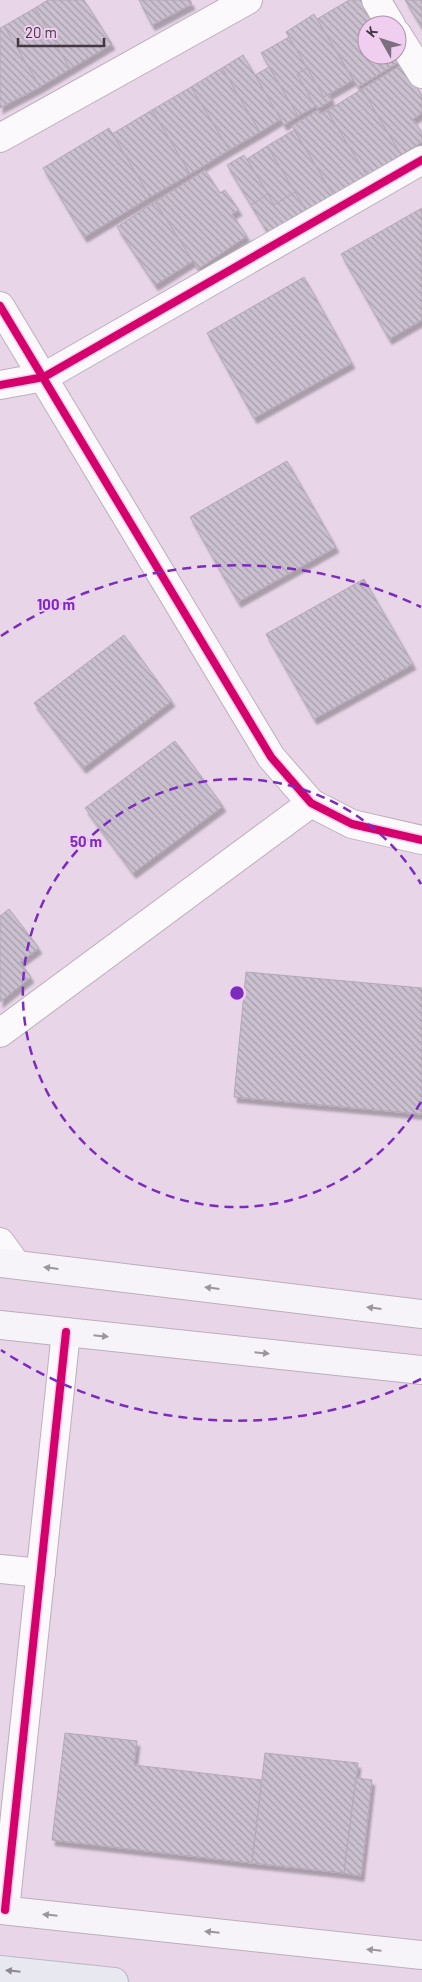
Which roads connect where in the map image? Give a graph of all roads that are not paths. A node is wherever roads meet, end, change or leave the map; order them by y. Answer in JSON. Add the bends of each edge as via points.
{"nodes":[{"id":1,"x":248,"y":0,"type":"edge"},
{"id":2,"x":376,"y":0,"type":"edge"},
{"id":3,"x":386,"y":15,"type":"edge"},
{"id":4,"x":407,"y":50,"type":"edge"},
{"id":5,"x":422,"y":74,"type":"edge"},
{"id":6,"x":0,"y":138,"type":"edge"},
{"id":7,"x":422,"y":160,"type":"edge"},
{"id":8,"x":0,"y":306,"type":"edge"},
{"id":9,"x":44,"y":377,"type":"junction"},
{"id":10,"x":0,"y":385,"type":"edge"},
{"id":11,"x":311,"y":803,"type":"junction"},
{"id":12,"x":422,"y":840,"type":"edge"},
{"id":13,"x":0,"y":1033,"type":"edge"},
{"id":14,"x":0,"y":1242,"type":"edge"},
{"id":15,"x":8,"y":1264,"type":"edge"},
{"id":16,"x":422,"y":1314,"type":"edge"},
{"id":17,"x":0,"y":1325,"type":"edge"},
{"id":18,"x":66,"y":1332,"type":"junction"},
{"id":19,"x":422,"y":1370,"type":"edge"},
{"id":20,"x":0,"y":1569,"type":"edge"},
{"id":21,"x":40,"y":1573,"type":"junction"},
{"id":22,"x":2,"y":1910,"type":"edge"},
{"id":23,"x":422,"y":1955,"type":"edge"},
{"id":24,"x":0,"y":1970,"type":"edge"},
{"id":25,"x":114,"y":1982,"type":"edge"}],
"edges":[{"from":1,"to":6,"type":"street"},
{"from":2,"to":3,"type":"street"},
{"from":4,"to":5,"type":"street"},
{"from":7,"to":9,"type":"street"},
{"from":8,"to":9,"type":"street"},
{"from":9,"to":10,"type":"street"},
{"from":9,"to":11,"type":"street","via":[[271,758]]},
{"from":11,"to":12,"type":"street","via":[[352,824]]},
{"from":11,"to":13,"type":"street"},
{"from":14,"to":15,"type":"street"},
{"from":16,"to":15,"type":"street","one_way":true},
{"from":17,"to":18,"type":"street"},
{"from":18,"to":19,"type":"street","one_way":true},
{"from":18,"to":21,"type":"street"},
{"from":20,"to":21,"type":"street"},
{"from":21,"to":22,"type":"street"},
{"from":23,"to":22,"type":"street","one_way":true},
{"from":25,"to":24,"type":"highway","one_way":true}]}
